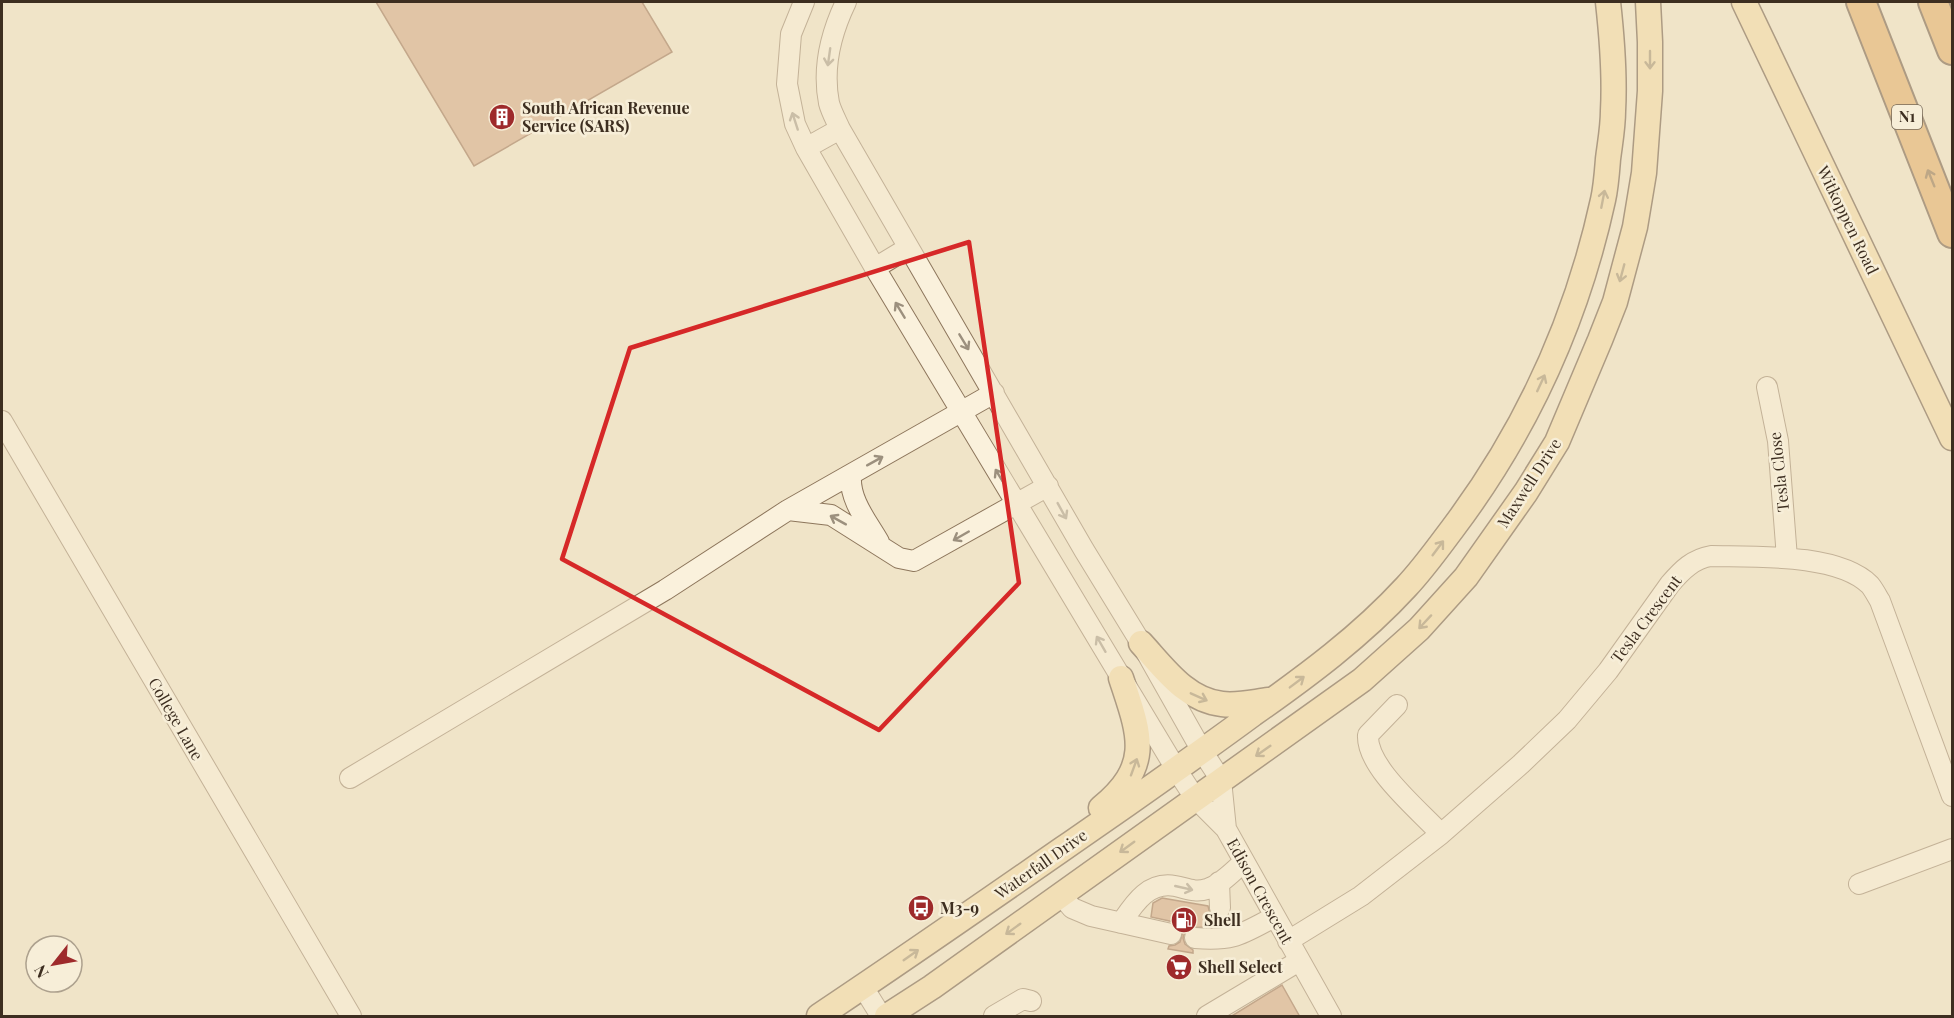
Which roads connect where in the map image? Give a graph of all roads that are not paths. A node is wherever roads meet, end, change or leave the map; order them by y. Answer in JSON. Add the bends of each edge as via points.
{"nodes":[{"id":1,"x":804,"y":2,"type":"edge"},
{"id":2,"x":846,"y":2,"type":"edge"},
{"id":3,"x":1608,"y":2,"type":"edge"},
{"id":4,"x":1648,"y":2,"type":"edge"},
{"id":5,"x":1744,"y":2,"type":"edge"},
{"id":6,"x":1861,"y":2,"type":"edge"},
{"id":7,"x":1933,"y":2,"type":"edge"},
{"id":8,"x":1953,"y":50,"type":"edge"},
{"id":9,"x":840,"y":129,"type":"junction"},
{"id":10,"x":806,"y":148,"type":"junction"},
{"id":11,"x":1953,"y":233,"type":"edge"},
{"id":12,"x":908,"y":248,"type":"junction"},
{"id":13,"x":875,"y":268,"type":"junction"},
{"id":14,"x":1767,"y":387,"type":"dead end"},
{"id":15,"x":994,"y":393,"type":"junction"},
{"id":16,"x":962,"y":413,"type":"junction"},
{"id":17,"x":2,"y":421,"type":"edge"},
{"id":18,"x":1953,"y":438,"type":"edge"},
{"id":19,"x":850,"y":475,"type":"junction"},
{"id":20,"x":1048,"y":486,"type":"junction"},
{"id":21,"x":1016,"y":505,"type":"junction"},
{"id":22,"x":788,"y":510,"type":"junction"},
{"id":23,"x":882,"y":547,"type":"junction"},
{"id":24,"x":1084,"y":550,"type":"junction"},
{"id":25,"x":1787,"y":558,"type":"junction"},
{"id":26,"x":1055,"y":567,"type":"junction"},
{"id":27,"x":1141,"y":643,"type":"junction"},
{"id":28,"x":1121,"y":678,"type":"junction"},
{"id":29,"x":1274,"y":699,"type":"junction"},
{"id":30,"x":1397,"y":705,"type":"dead end"},
{"id":31,"x":1202,"y":751,"type":"junction"},
{"id":32,"x":1176,"y":769,"type":"junction"},
{"id":33,"x":350,"y":777,"type":"dead end"},
{"id":34,"x":1221,"y":780,"type":"junction"},
{"id":35,"x":1953,"y":796,"type":"edge"},
{"id":36,"x":1195,"y":798,"type":"junction"},
{"id":37,"x":1226,"y":829,"type":"junction"},
{"id":38,"x":1441,"y":834,"type":"junction"},
{"id":39,"x":1070,"y":843,"type":"junction"},
{"id":40,"x":1953,"y":849,"type":"edge"},
{"id":41,"x":1244,"y":862,"type":"junction"},
{"id":42,"x":1219,"y":882,"type":"junction"},
{"id":43,"x":1859,"y":884,"type":"dead end"},
{"id":44,"x":1061,"y":895,"type":"junction"},
{"id":45,"x":1220,"y":908,"type":"tunnel mouth"},
{"id":46,"x":1274,"y":917,"type":"junction"},
{"id":47,"x":1121,"y":923,"type":"junction"},
{"id":48,"x":1171,"y":933,"type":"dead end"},
{"id":49,"x":1195,"y":938,"type":"dead end"},
{"id":50,"x":1288,"y":941,"type":"junction"},
{"id":51,"x":1299,"y":961,"type":"junction"},
{"id":52,"x":863,"y":987,"type":"junction"},
{"id":53,"x":932,"y":987,"type":"junction"},
{"id":54,"x":1031,"y":1001,"type":"dead end"},
{"id":55,"x":351,"y":1017,"type":"edge"},
{"id":56,"x":819,"y":1017,"type":"edge"},
{"id":57,"x":881,"y":1017,"type":"edge"},
{"id":58,"x":887,"y":1017,"type":"edge"},
{"id":59,"x":913,"y":1017,"type":"edge"},
{"id":60,"x":994,"y":1017,"type":"edge"},
{"id":61,"x":1207,"y":1017,"type":"edge"},
{"id":62,"x":1331,"y":1017,"type":"edge"}],
"edges":[{"from":10,"to":1,"type":"street","name":"Edison Crescent","one_way":true,"via":[[795,124],[787,84],[791,34]]},
{"from":2,"to":9,"type":"street","name":"Edison Crescent","one_way":true,"via":[[831,39],[826,77],[829,105]]},
{"from":29,"to":3,"type":"main road","one_way":true,"via":[[1347,644],[1406,588],[1476,498],[1537,392],[1584,276],[1604,197],[1614,111]]},
{"from":4,"to":34,"type":"main road","name":"Maxwell Drive","one_way":true,"via":[[1650,92],[1635,227],[1615,302],[1557,441],[1466,577],[1419,629],[1362,680]]},
{"from":5,"to":18,"type":"main road","name":"Witkoppen Road"},
{"from":11,"to":6,"type":"highway","number":"N1","one_way":true},
{"from":7,"to":8,"type":"highway"},
{"from":9,"to":10,"type":"street"},
{"from":9,"to":12,"type":"street","name":"Edison Crescent"},
{"from":10,"to":13,"type":"street","name":"Edison Crescent"},
{"from":12,"to":13,"type":"street"},
{"from":12,"to":15,"type":"street","name":"Edison Crescent","one_way":true},
{"from":16,"to":13,"type":"street","name":"Edison Crescent","one_way":true},
{"from":14,"to":25,"type":"street","name":"Tesla Close","via":[[1778,441]]},
{"from":15,"to":16,"type":"street"},
{"from":15,"to":20,"type":"street","name":"Edison Crescent"},
{"from":19,"to":16,"type":"street","one_way":true},
{"from":21,"to":16,"type":"street","name":"Edison Crescent","one_way":true},
{"from":17,"to":55,"type":"street","name":"College Lane"},
{"from":19,"to":22,"type":"street"},
{"from":19,"to":23,"type":"street","via":[[853,497]]},
{"from":20,"to":21,"type":"street"},
{"from":20,"to":24,"type":"street","name":"Edison Crescent","one_way":true},
{"from":21,"to":23,"type":"street","one_way":true,"via":[[914,561],[899,558]]},
{"from":21,"to":26,"type":"street","name":"Edison Crescent"},
{"from":23,"to":22,"type":"street","one_way":true,"via":[[831,515]]},
{"from":22,"to":33,"type":"street","via":[[665,590]]},
{"from":24,"to":26,"type":"street"},
{"from":24,"to":27,"type":"street","name":"Edison Crescent"},
{"from":25,"to":35,"type":"street","name":"Tesla Crescent","via":[[1842,568],[1870,586],[1880,601]]},
{"from":25,"to":38,"type":"street","name":"Tesla Crescent","via":[[1711,556],[1689,565],[1670,584],[1608,671],[1567,720]]},
{"from":28,"to":26,"type":"street","name":"Edison Crescent","one_way":true},
{"from":27,"to":29,"type":"main road","one_way":true,"via":[[1177,682],[1204,699],[1222,704]]},
{"from":27,"to":31,"type":"street","name":"Edison Crescent"},
{"from":28,"to":32,"type":"street","name":"Edison Crescent"},
{"from":39,"to":28,"type":"main road","one_way":true,"via":[[1131,777],[1135,767],[1138,736]]},
{"from":29,"to":31,"type":"main road"},
{"from":30,"to":38,"type":"street","via":[[1368,735],[1367,746],[1382,771]]},
{"from":31,"to":32,"type":"main road","name":"Waterfall Drive"},
{"from":31,"to":34,"type":"street","name":"Edison Crescent"},
{"from":32,"to":36,"type":"street","name":"Edison Crescent"},
{"from":32,"to":39,"type":"main road","name":"Waterfall Drive"},
{"from":34,"to":36,"type":"main road"},
{"from":34,"to":37,"type":"street","name":"Edison Crescent"},
{"from":36,"to":37,"type":"street","name":"Edison Crescent"},
{"from":36,"to":44,"type":"main road","one_way":true},
{"from":37,"to":41,"type":"street","name":"Edison Crescent"},
{"from":38,"to":50,"type":"street","name":"Tesla Crescent","via":[[1361,896]]},
{"from":52,"to":39,"type":"main road","name":"Waterfall Drive","one_way":true},
{"from":40,"to":43,"type":"street"},
{"from":41,"to":42,"type":"street"},
{"from":41,"to":46,"type":"street","name":"Edison Crescent"},
{"from":42,"to":45,"type":"street"},
{"from":47,"to":42,"type":"street","one_way":true,"via":[[1134,904],[1154,887],[1198,891]]},
{"from":44,"to":47,"type":"street","via":[[1072,908]]},
{"from":44,"to":53,"type":"main road","one_way":true},
{"from":46,"to":49,"type":"street","via":[[1237,936]]},
{"from":46,"to":50,"type":"street","name":"Edison Crescent"},
{"from":47,"to":48,"type":"street"},
{"from":50,"to":51,"type":"street","name":"Edison Crescent"},
{"from":51,"to":61,"type":"street"},
{"from":51,"to":62,"type":"street","name":"Edison Crescent"},
{"from":52,"to":56,"type":"main road","name":"Waterfall Drive"},
{"from":52,"to":57,"type":"street"},
{"from":53,"to":58,"type":"main road"},
{"from":53,"to":59,"type":"main road"},
{"from":54,"to":60,"type":"street","via":[[1023,999]]}]}
